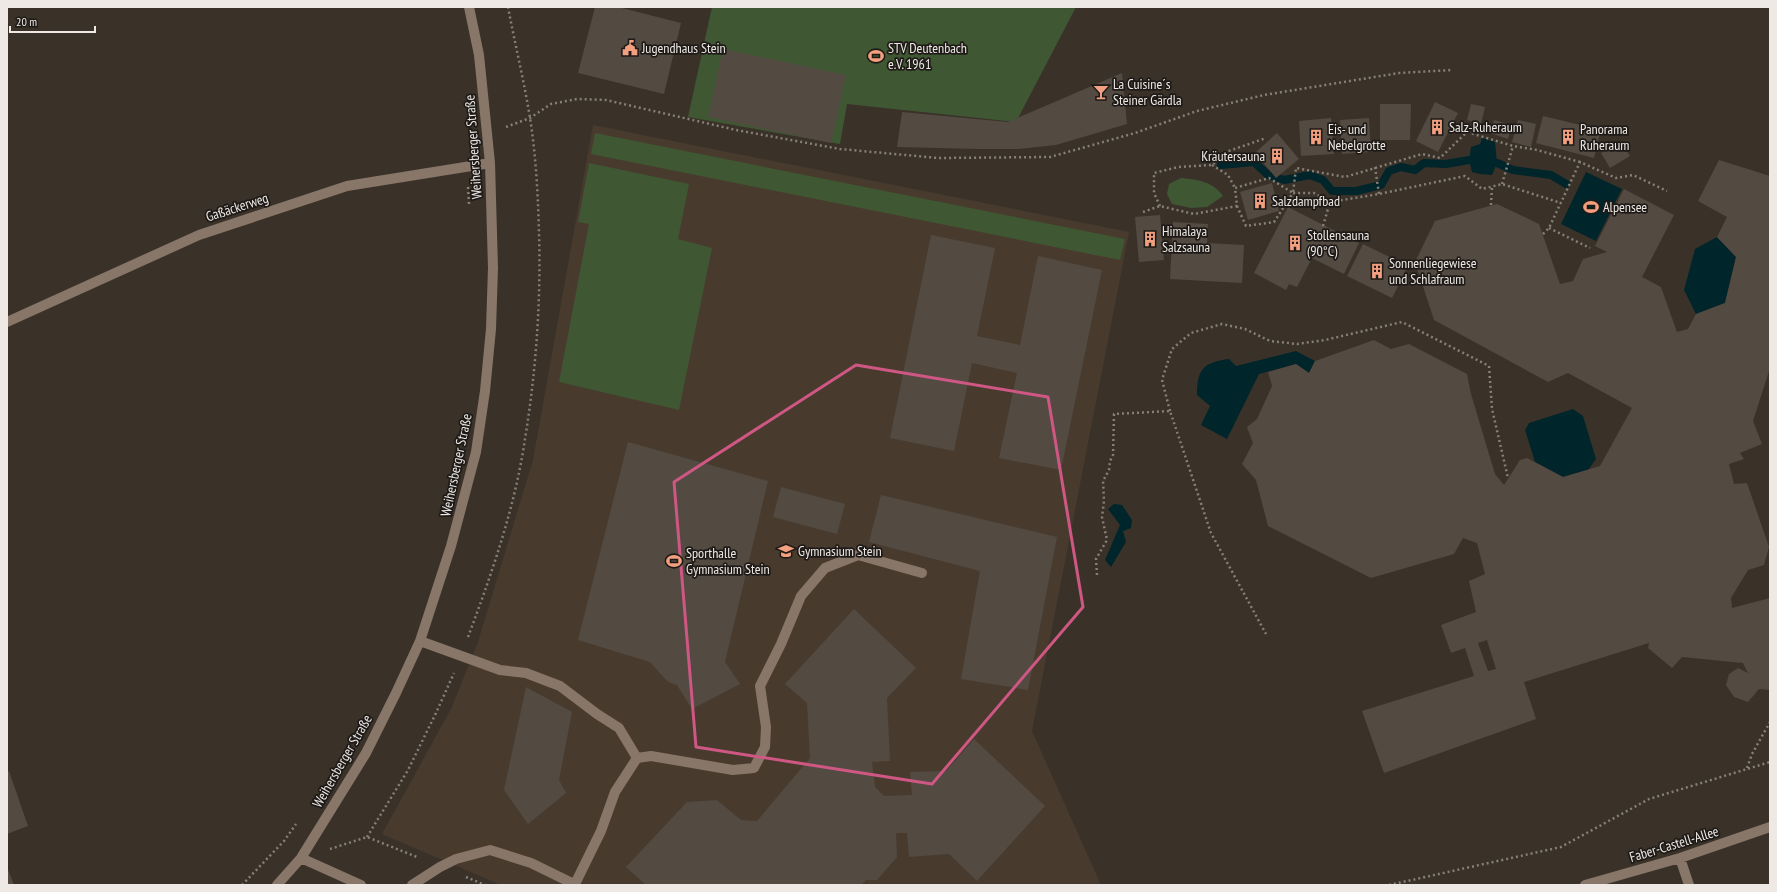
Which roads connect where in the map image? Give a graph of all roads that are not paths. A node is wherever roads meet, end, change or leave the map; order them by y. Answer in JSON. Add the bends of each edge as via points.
{"nodes":[{"id":1,"x":468,"y":7,"type":"edge"},
{"id":2,"x":490,"y":163,"type":"junction"},
{"id":3,"x":7,"y":322,"type":"edge"},
{"id":4,"x":922,"y":573,"type":"dead end"},
{"id":5,"x":420,"y":641,"type":"junction"},
{"id":6,"x":637,"y":758,"type":"junction"},
{"id":7,"x":1770,"y":827,"type":"edge"},
{"id":8,"x":301,"y":858,"type":"junction"},
{"id":9,"x":1680,"y":858,"type":"junction"},
{"id":10,"x":576,"y":884,"type":"edge"},
{"id":11,"x":277,"y":885,"type":"edge"},
{"id":12,"x":361,"y":885,"type":"edge"},
{"id":13,"x":412,"y":885,"type":"edge"},
{"id":14,"x":1585,"y":885,"type":"edge"},
{"id":15,"x":1690,"y":885,"type":"edge"}],
"edges":[{"from":1,"to":2,"type":"street","name":"Weihersberger Straße","via":[[479,55]]},
{"from":2,"to":3,"type":"street","name":"Gaßäckerweg","via":[[347,186],[199,235]]},
{"from":2,"to":5,"type":"street","name":"Weihersberger Straße","via":[[493,268],[482,414],[476,452],[451,546]]},
{"from":4,"to":6,"type":"street","via":[[858,555],[825,568],[801,596],[760,686],[766,727],[765,747],[754,768],[733,770],[651,756]]},
{"from":5,"to":6,"type":"street","via":[[500,670],[526,673],[560,686],[619,728]]},
{"from":5,"to":8,"type":"street","name":"Weihersberger Straße","via":[[366,753]]},
{"from":6,"to":10,"type":"street","via":[[615,792],[601,831]]},
{"from":7,"to":9,"type":"street","name":"Faber-Castell-Allee"},
{"from":8,"to":11,"type":"street","name":"Weihersberger Straße"},
{"from":8,"to":12,"type":"street"},
{"from":9,"to":14,"type":"street","name":"Faber-Castell-Allee"},
{"from":9,"to":15,"type":"street"},
{"from":10,"to":13,"type":"street","via":[[531,863],[490,850],[456,859]]}]}
